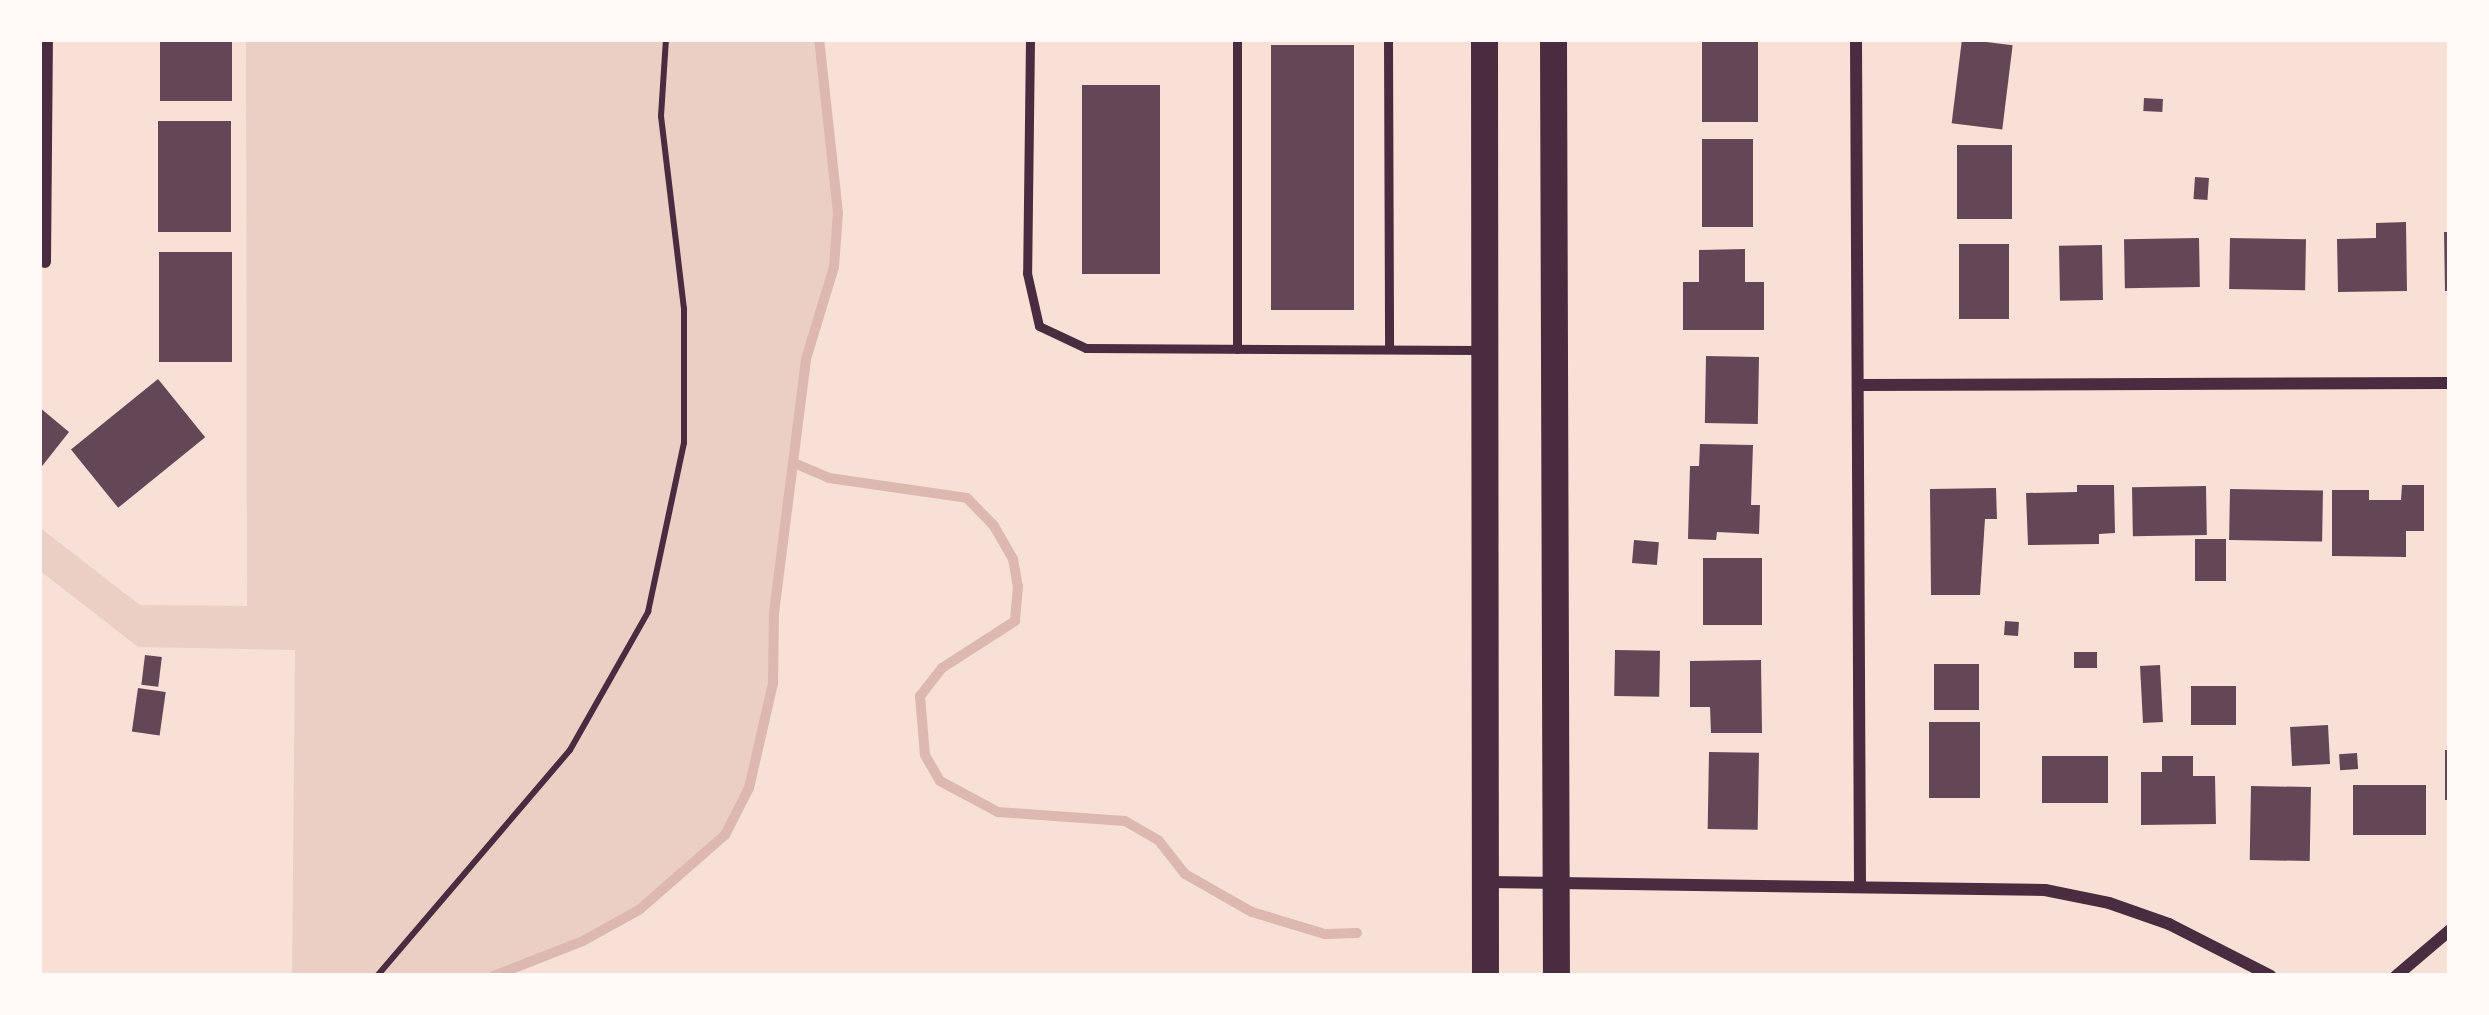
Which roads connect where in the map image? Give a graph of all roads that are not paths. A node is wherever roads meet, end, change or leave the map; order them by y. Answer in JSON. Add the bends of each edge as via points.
{"nodes":[{"id":1,"x":46,"y":39,"type":"edge"},
{"id":2,"x":1030,"y":39,"type":"edge"},
{"id":3,"x":1238,"y":39,"type":"edge"},
{"id":4,"x":1388,"y":39,"type":"edge"},
{"id":5,"x":1484,"y":39,"type":"edge"},
{"id":6,"x":1553,"y":39,"type":"edge"},
{"id":7,"x":1856,"y":39,"type":"edge"},
{"id":8,"x":45,"y":262,"type":"dead end"},
{"id":9,"x":1237,"y":349,"type":"junction"},
{"id":10,"x":1390,"y":349,"type":"junction"},
{"id":11,"x":1484,"y":350,"type":"junction"},
{"id":12,"x":2450,"y":383,"type":"edge"},
{"id":13,"x":1859,"y":385,"type":"junction"},
{"id":14,"x":1486,"y":882,"type":"junction"},
{"id":15,"x":1556,"y":882,"type":"junction"},
{"id":16,"x":1860,"y":884,"type":"junction"},
{"id":17,"x":2450,"y":930,"type":"edge"},
{"id":18,"x":1485,"y":976,"type":"edge"},
{"id":19,"x":1556,"y":976,"type":"edge"},
{"id":20,"x":2270,"y":976,"type":"edge"},
{"id":21,"x":2396,"y":976,"type":"edge"}],
"edges":[{"from":1,"to":8,"type":"street"},
{"from":2,"to":9,"type":"lane","via":[[1027,273],[1039,326],[1086,348]]},
{"from":3,"to":9,"type":"lane"},
{"from":4,"to":10,"type":"lane"},
{"from":5,"to":11,"type":"main road"},
{"from":6,"to":15,"type":"main road"},
{"from":7,"to":13,"type":"street"},
{"from":9,"to":10,"type":"lane"},
{"from":10,"to":11,"type":"lane"},
{"from":11,"to":14,"type":"main road"},
{"from":12,"to":13,"type":"street"},
{"from":13,"to":16,"type":"street"},
{"from":14,"to":15,"type":"street"},
{"from":14,"to":18,"type":"main road"},
{"from":15,"to":16,"type":"street"},
{"from":15,"to":19,"type":"main road"},
{"from":16,"to":20,"type":"street","via":[[2045,890],[2109,903],[2228,950]]},
{"from":17,"to":21,"type":"street"}]}
